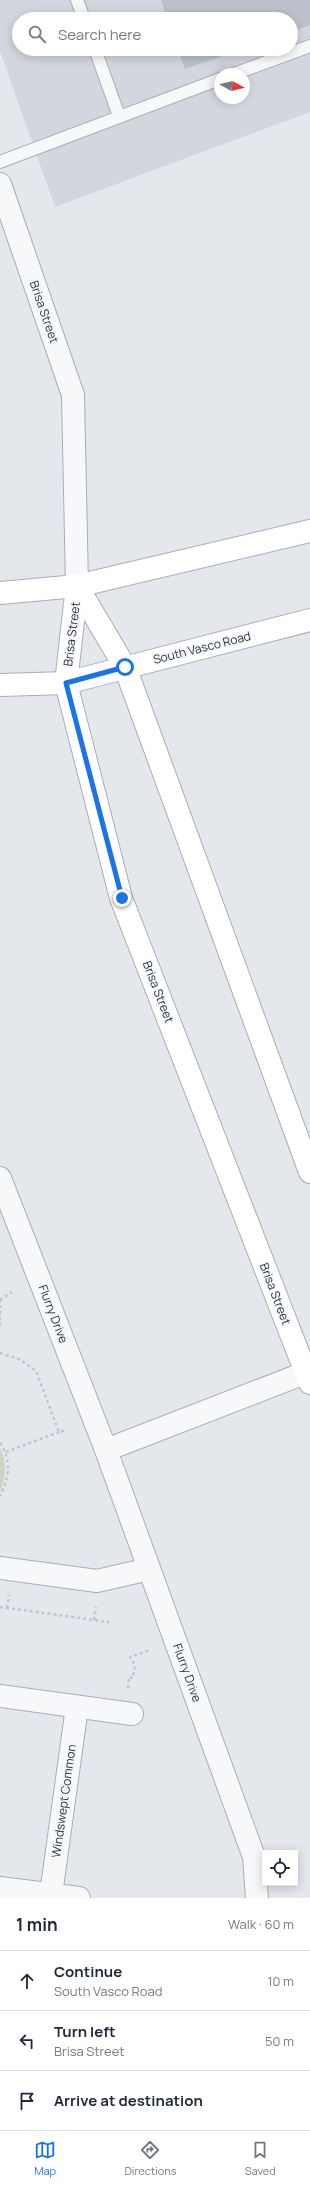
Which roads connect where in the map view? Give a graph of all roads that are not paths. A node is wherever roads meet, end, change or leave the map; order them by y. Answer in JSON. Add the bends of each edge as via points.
{"nodes":[{"id":1,"x":77,"y":0,"type":"edge"},
{"id":2,"x":81,"y":12,"type":"edge"},
{"id":3,"x":310,"y":46,"type":"edge"},
{"id":4,"x":298,"y":50,"type":"edge"},
{"id":5,"x":98,"y":56,"type":"edge"},
{"id":6,"x":283,"y":56,"type":"edge"},
{"id":7,"x":250,"y":68,"type":"edge"},
{"id":8,"x":214,"y":81,"type":"edge"},
{"id":9,"x":119,"y":116,"type":"junction"},
{"id":10,"x":0,"y":162,"type":"edge"},
{"id":11,"x":0,"y":184,"type":"edge"},
{"id":12,"x":310,"y":531,"type":"edge"},
{"id":13,"x":77,"y":586,"type":"junction"},
{"id":14,"x":0,"y":593,"type":"edge"},
{"id":15,"x":310,"y":620,"type":"edge"},
{"id":16,"x":125,"y":667,"type":"junction"},
{"id":17,"x":66,"y":683,"type":"junction"},
{"id":18,"x":0,"y":685,"type":"edge"},
{"id":19,"x":310,"y":1172,"type":"edge"},
{"id":20,"x":1,"y":1185,"type":"edge"},
{"id":21,"x":309,"y":1376,"type":"edge"},
{"id":22,"x":106,"y":1450,"type":"junction"},
{"id":23,"x":0,"y":1568,"type":"edge"},
{"id":24,"x":149,"y":1568,"type":"junction"},
{"id":25,"x":0,"y":1696,"type":"edge"},
{"id":26,"x":78,"y":1707,"type":"junction"},
{"id":27,"x":128,"y":1714,"type":"road end"},
{"id":28,"x":0,"y":1888,"type":"edge"},
{"id":29,"x":51,"y":1894,"type":"junction"},
{"id":30,"x":79,"y":1898,"type":"edge"},
{"id":31,"x":257,"y":1898,"type":"edge"}],
"edges":[{"from":1,"to":2,"type":"lane"},
{"from":3,"to":4,"type":"lane"},
{"from":5,"to":9,"type":"lane"},
{"from":6,"to":7,"type":"lane"},
{"from":8,"to":9,"type":"lane"},
{"from":9,"to":10,"type":"lane"},
{"from":11,"to":13,"type":"street","name":"Brisa Street","via":[[73,395]]},
{"from":12,"to":13,"type":"street"},
{"from":13,"to":14,"type":"street"},
{"from":13,"to":16,"type":"street","name":"Brisa Street"},
{"from":13,"to":17,"type":"street","name":"Brisa Street"},
{"from":15,"to":16,"type":"street","name":"South Vasco Road"},
{"from":16,"to":17,"type":"street","name":"South Vasco Road"},
{"from":16,"to":19,"type":"street","name":"Brisa Street"},
{"from":17,"to":18,"type":"street","name":"South Vasco Road"},
{"from":17,"to":21,"type":"street","name":"Brisa Street","via":[[122,898]]},
{"from":20,"to":22,"type":"street","name":"Flurry Drive"},
{"from":21,"to":22,"type":"street"},
{"from":22,"to":24,"type":"street","name":"Flurry Drive"},
{"from":23,"to":24,"type":"street","via":[[97,1581]]},
{"from":24,"to":31,"type":"street","name":"Flurry Drive","via":[[254,1857]]},
{"from":25,"to":26,"type":"street"},
{"from":26,"to":27,"type":"street"},
{"from":26,"to":29,"type":"street","name":"Windswept Common"},
{"from":28,"to":29,"type":"street"},
{"from":29,"to":30,"type":"street"}]}
